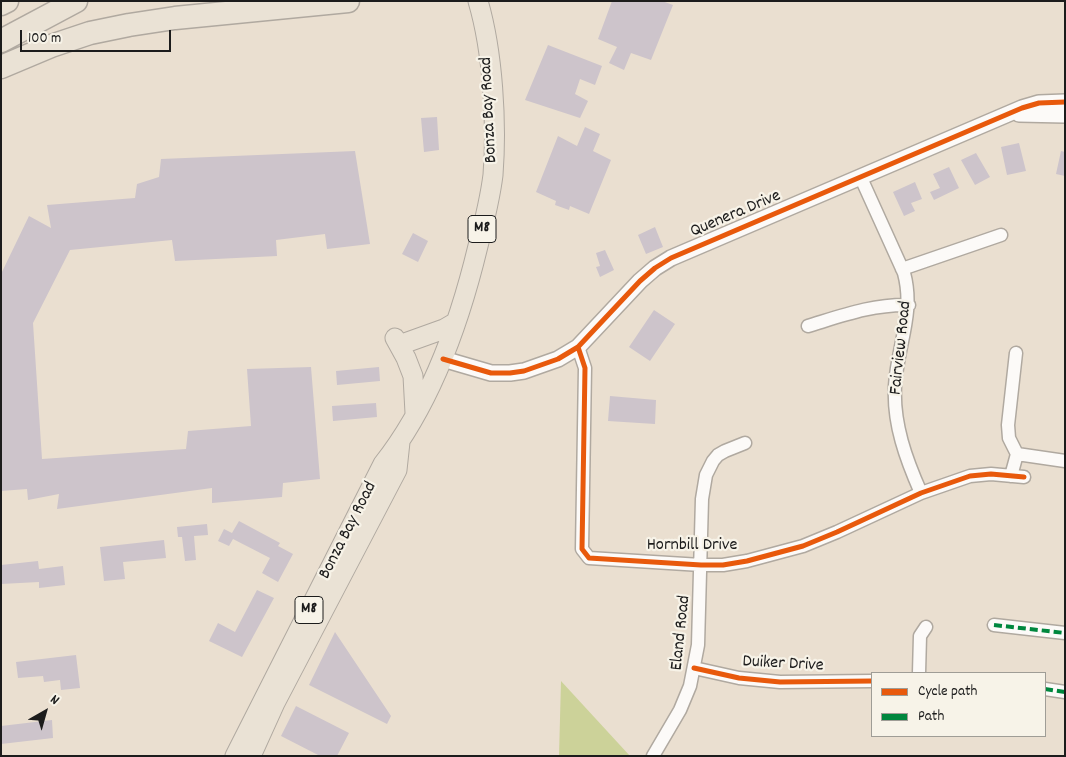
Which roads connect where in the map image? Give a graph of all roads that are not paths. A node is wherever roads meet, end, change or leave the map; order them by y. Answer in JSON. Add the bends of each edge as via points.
{"nodes":[{"id":1,"x":7,"y":1,"type":"edge"},
{"id":2,"x":76,"y":1,"type":"edge"},
{"id":3,"x":348,"y":1,"type":"edge"},
{"id":4,"x":478,"y":1,"type":"edge"},
{"id":5,"x":1,"y":4,"type":"edge"},
{"id":6,"x":1,"y":41,"type":"edge"},
{"id":7,"x":1,"y":67,"type":"edge"},
{"id":8,"x":1065,"y":102,"type":"edge"},
{"id":9,"x":1008,"y":114,"type":"junction"},
{"id":10,"x":1065,"y":115,"type":"edge"},
{"id":11,"x":861,"y":178,"type":"junction"},
{"id":12,"x":1001,"y":235,"type":"dead end"},
{"id":13,"x":902,"y":269,"type":"junction"},
{"id":14,"x":908,"y":305,"type":"junction"},
{"id":15,"x":456,"y":322,"type":"junction"},
{"id":16,"x":808,"y":326,"type":"dead end"},
{"id":17,"x":578,"y":347,"type":"junction"},
{"id":18,"x":1016,"y":353,"type":"dead end"},
{"id":19,"x":443,"y":359,"type":"junction"},
{"id":20,"x":415,"y":414,"type":"junction"},
{"id":21,"x":400,"y":442,"type":"junction"},
{"id":22,"x":745,"y":443,"type":"dead end"},
{"id":23,"x":1017,"y":454,"type":"junction"},
{"id":24,"x":1065,"y":461,"type":"edge"},
{"id":25,"x":921,"y":493,"type":"junction"},
{"id":26,"x":701,"y":565,"type":"junction"},
{"id":27,"x":994,"y":625,"type":"dead end"},
{"id":28,"x":926,"y":627,"type":"dead end"},
{"id":29,"x":1065,"y":633,"type":"edge"},
{"id":30,"x":694,"y":668,"type":"junction"},
{"id":31,"x":919,"y":672,"type":"edge"},
{"id":32,"x":871,"y":681,"type":"edge"},
{"id":33,"x":1046,"y":689,"type":"edge"},
{"id":34,"x":1065,"y":692,"type":"edge"},
{"id":35,"x":235,"y":756,"type":"edge"},
{"id":36,"x":251,"y":756,"type":"edge"},
{"id":37,"x":653,"y":756,"type":"edge"}],
"edges":[{"from":1,"to":5,"type":"highway"},
{"from":2,"to":6,"type":"highway"},
{"from":3,"to":7,"type":"highway","via":[[129,25],[90,33]]},
{"from":4,"to":15,"type":"main road","name":"Bonza Bay Road","number":"M8","via":[[492,83],[495,140],[485,217]]},
{"from":8,"to":9,"type":"street","name":"Quenera Drive","via":[[1039,103]]},
{"from":9,"to":10,"type":"street","name":"Quenera Drive"},
{"from":9,"to":11,"type":"street","name":"Quenera Drive"},
{"from":11,"to":13,"type":"street","name":"Fairview Road"},
{"from":11,"to":17,"type":"street","name":"Quenera Drive","via":[[671,258],[640,280]]},
{"from":12,"to":13,"type":"street"},
{"from":13,"to":14,"type":"street","name":"Fairview Road","via":[[908,288]]},
{"from":14,"to":16,"type":"street","via":[[862,309]]},
{"from":14,"to":25,"type":"street","name":"Fairview Road","via":[[895,385],[895,408],[904,453]]},
{"from":15,"to":19,"type":"main road","name":"Bonza Bay Road","number":"M8"},
{"from":15,"to":20,"type":"main road","via":[[444,329],[400,341],[413,376]]},
{"from":17,"to":19,"type":"street","name":"Quenera Drive","via":[[558,359],[510,373],[492,373]]},
{"from":17,"to":26,"type":"street","name":"Hornbill Drive","via":[[585,368],[582,549],[589,558]]},
{"from":18,"to":23,"type":"street","via":[[1008,438]]},
{"from":19,"to":20,"type":"main road","name":"Bonza Bay Road","number":"M8"},
{"from":20,"to":21,"type":"main road","name":"Bonza Bay Road","number":"M8"},
{"from":21,"to":35,"type":"main road","name":"Bonza Bay Road","number":"M8","via":[[383,464]]},
{"from":21,"to":36,"type":"main road","name":"Bonza Bay Road","number":"M8","via":[[397,470],[275,703]]},
{"from":22,"to":26,"type":"street","name":"Eland Road","via":[[718,455],[706,474],[702,500]]},
{"from":23,"to":24,"type":"street"},
{"from":23,"to":25,"type":"street","name":"Hornbill Drive","via":[[1017,476],[981,474]]},
{"from":25,"to":26,"type":"street","name":"Hornbill Drive","via":[[803,546],[747,561]]},
{"from":26,"to":30,"type":"street","name":"Eland Road"},
{"from":27,"to":29,"type":"street"},
{"from":28,"to":31,"type":"street","via":[[920,636]]},
{"from":30,"to":32,"type":"street","name":"Duiker Drive","via":[[739,678],[780,682]]},
{"from":30,"to":37,"type":"street","name":"Eland Road","via":[[680,710]]},
{"from":33,"to":34,"type":"street"}]}
